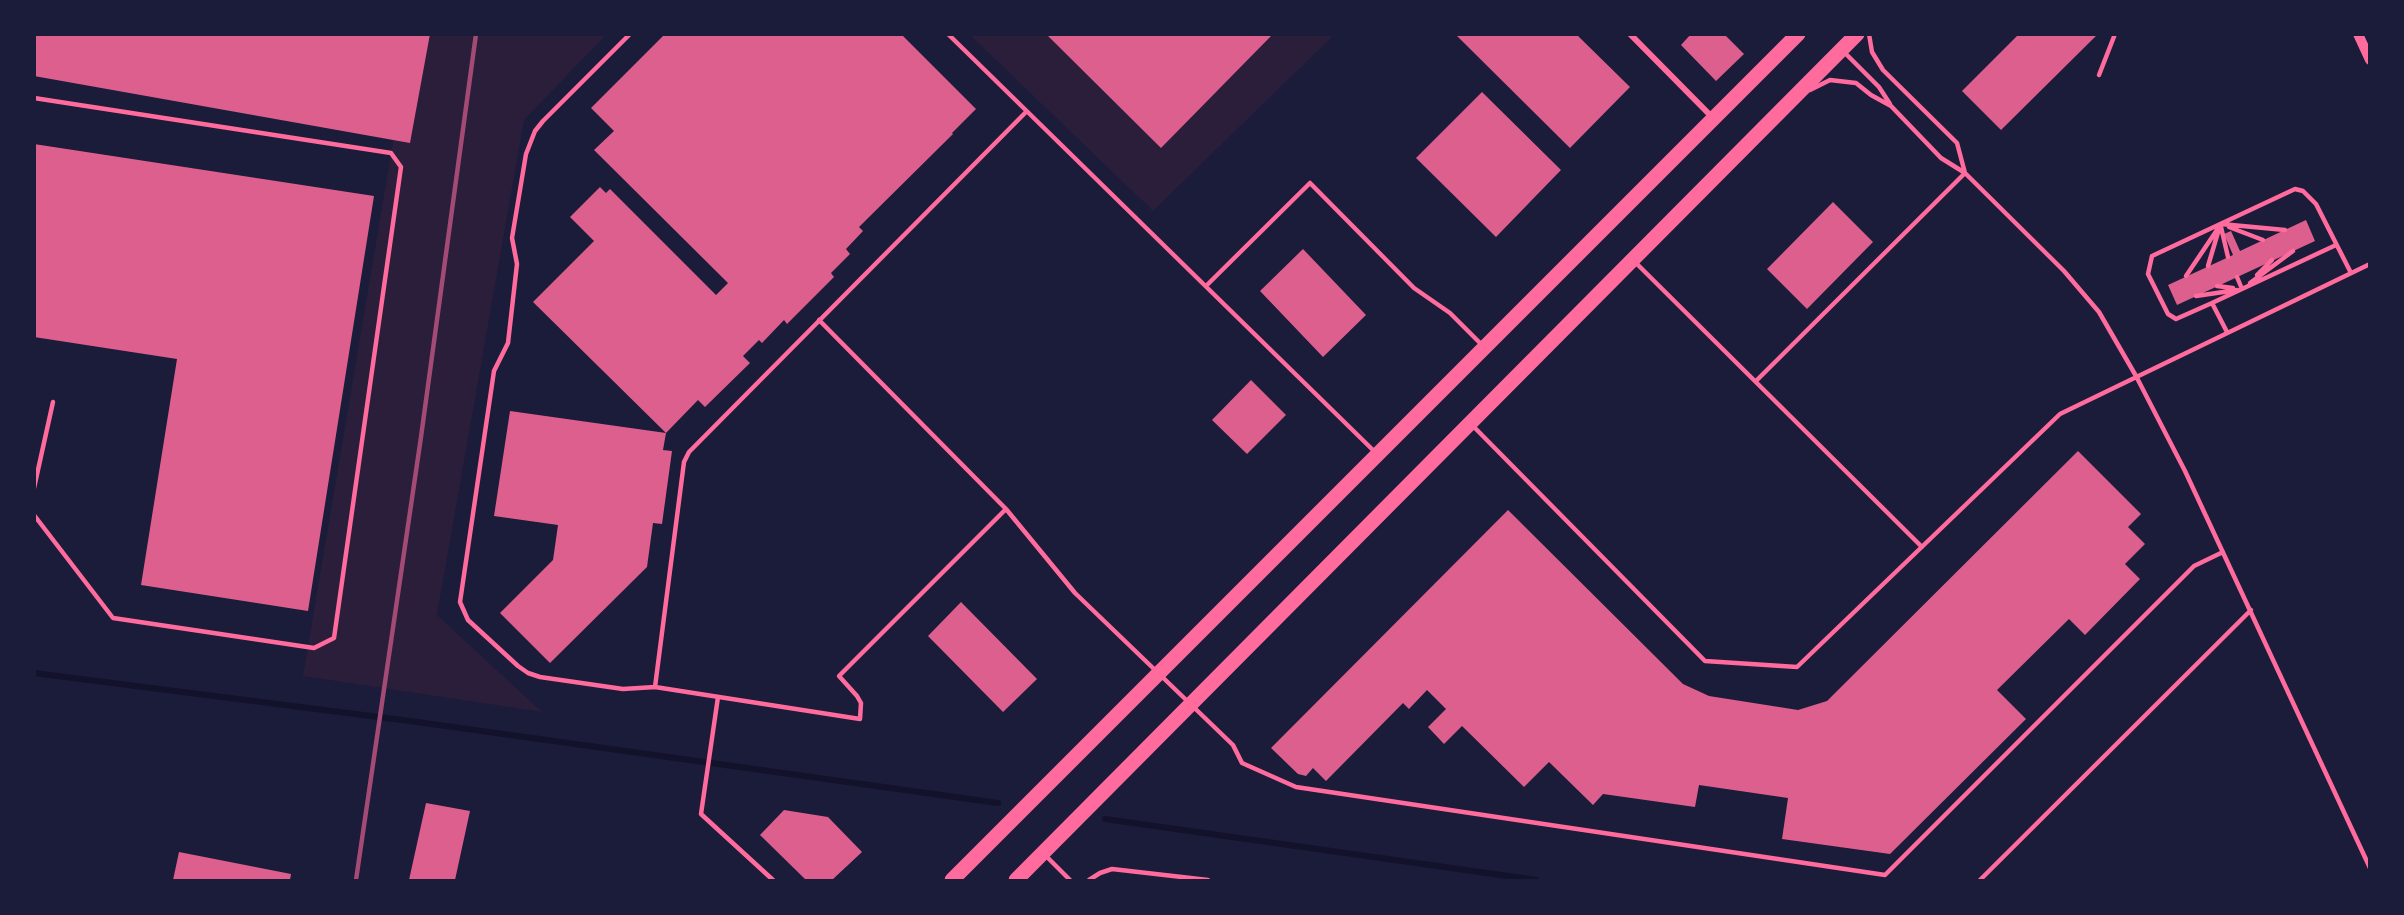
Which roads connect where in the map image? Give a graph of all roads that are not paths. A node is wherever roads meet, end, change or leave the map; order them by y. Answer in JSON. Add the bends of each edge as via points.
{"nodes":[{"id":1,"x":630,"y":34,"type":"edge"},
{"id":2,"x":948,"y":34,"type":"edge"},
{"id":3,"x":1630,"y":34,"type":"edge"},
{"id":4,"x":1798,"y":34,"type":"edge"},
{"id":5,"x":1857,"y":34,"type":"edge"},
{"id":6,"x":1869,"y":34,"type":"edge"},
{"id":7,"x":2115,"y":34,"type":"edge"},
{"id":8,"x":2358,"y":34,"type":"edge"},
{"id":9,"x":1842,"y":50,"type":"junction"},
{"id":10,"x":2370,"y":60,"type":"edge"},
{"id":11,"x":2099,"y":75,"type":"dead end"},
{"id":12,"x":1796,"y":96,"type":"junction"},
{"id":13,"x":34,"y":98,"type":"edge"},
{"id":14,"x":1891,"y":106,"type":"junction"},
{"id":15,"x":1026,"y":112,"type":"junction"},
{"id":16,"x":1713,"y":119,"type":"junction"},
{"id":17,"x":1965,"y":173,"type":"junction"},
{"id":18,"x":2221,"y":224,"type":"junction"},
{"id":19,"x":2284,"y":230,"type":"dead end"},
{"id":20,"x":2263,"y":240,"type":"dead end"},
{"id":21,"x":2337,"y":245,"type":"junction"},
{"id":22,"x":2293,"y":251,"type":"dead end"},
{"id":23,"x":2228,"y":257,"type":"dead end"},
{"id":24,"x":1634,"y":260,"type":"junction"},
{"id":25,"x":2272,"y":260,"type":"dead end"},
{"id":26,"x":2370,"y":264,"type":"edge"},
{"id":27,"x":2208,"y":266,"type":"dead end"},
{"id":28,"x":2351,"y":273,"type":"junction"},
{"id":29,"x":2187,"y":276,"type":"dead end"},
{"id":30,"x":2237,"y":277,"type":"dead end"},
{"id":31,"x":1206,"y":286,"type":"junction"},
{"id":32,"x":2217,"y":286,"type":"dead end"},
{"id":33,"x":2242,"y":289,"type":"junction"},
{"id":34,"x":2196,"y":296,"type":"dead end"},
{"id":35,"x":2212,"y":303,"type":"junction"},
{"id":36,"x":819,"y":320,"type":"junction"},
{"id":37,"x":2227,"y":332,"type":"junction"},
{"id":38,"x":1485,"y":347,"type":"junction"},
{"id":39,"x":2136,"y":376,"type":"junction"},
{"id":40,"x":1756,"y":381,"type":"junction"},
{"id":41,"x":53,"y":402,"type":"dead end"},
{"id":42,"x":1470,"y":424,"type":"junction"},
{"id":43,"x":1378,"y":454,"type":"junction"},
{"id":44,"x":34,"y":488,"type":"edge"},
{"id":45,"x":1006,"y":509,"type":"junction"},
{"id":46,"x":34,"y":515,"type":"edge"},
{"id":47,"x":1922,"y":547,"type":"junction"},
{"id":48,"x":2223,"y":552,"type":"junction"},
{"id":49,"x":2251,"y":610,"type":"junction"},
{"id":50,"x":1158,"y":674,"type":"junction"},
{"id":51,"x":655,"y":687,"type":"junction"},
{"id":52,"x":718,"y":697,"type":"junction"},
{"id":53,"x":1190,"y":705,"type":"junction"},
{"id":54,"x":1043,"y":853,"type":"junction"},
{"id":55,"x":2370,"y":868,"type":"edge"},
{"id":56,"x":773,"y":880,"type":"edge"},
{"id":57,"x":952,"y":880,"type":"edge"},
{"id":58,"x":1016,"y":880,"type":"edge"},
{"id":59,"x":1070,"y":880,"type":"edge"},
{"id":60,"x":1089,"y":880,"type":"edge"},
{"id":61,"x":1208,"y":880,"type":"edge"},
{"id":62,"x":1980,"y":880,"type":"edge"}],
"edges":[{"from":1,"to":51,"type":"lane","via":[[543,121],[526,154],[512,238],[517,264],[508,343],[494,371],[460,602],[468,620],[528,673],[623,689]]},
{"from":2,"to":15,"type":"lane"},
{"from":3,"to":16,"type":"street"},
{"from":4,"to":16,"type":"main road"},
{"from":5,"to":9,"type":"main road"},
{"from":6,"to":17,"type":"lane","via":[[1872,52],[1883,69],[1957,143]]},
{"from":7,"to":11,"type":"lane"},
{"from":8,"to":10,"type":"street"},
{"from":9,"to":12,"type":"main road"},
{"from":9,"to":14,"type":"lane","via":[[1879,87]]},
{"from":12,"to":14,"type":"lane","via":[[1830,80],[1856,83]]},
{"from":12,"to":24,"type":"main road"},
{"from":13,"to":46,"type":"lane","via":[[391,153],[401,167],[334,638],[314,648],[113,618]]},
{"from":14,"to":17,"type":"lane","via":[[1941,158]]},
{"from":15,"to":31,"type":"lane"},
{"from":15,"to":36,"type":"lane"},
{"from":16,"to":38,"type":"main road"},
{"from":17,"to":39,"type":"lane","via":[[2064,271],[2099,312]]},
{"from":17,"to":40,"type":"lane"},
{"from":18,"to":19,"type":"lane"},
{"from":18,"to":20,"type":"lane"},
{"from":18,"to":21,"type":"lane","via":[[2295,189],[2311,196]]},
{"from":18,"to":23,"type":"lane"},
{"from":18,"to":27,"type":"lane"},
{"from":18,"to":29,"type":"lane"},
{"from":18,"to":35,"type":"lane","via":[[2152,256],[2148,274],[2168,314],[2176,319]]},
{"from":21,"to":28,"type":"lane"},
{"from":21,"to":33,"type":"lane"},
{"from":22,"to":33,"type":"lane"},
{"from":24,"to":40,"type":"lane"},
{"from":24,"to":42,"type":"main road"},
{"from":25,"to":33,"type":"lane"},
{"from":26,"to":28,"type":"lane"},
{"from":28,"to":37,"type":"lane"},
{"from":30,"to":33,"type":"lane"},
{"from":31,"to":38,"type":"lane","via":[[1310,183],[1414,288],[1450,314]]},
{"from":31,"to":43,"type":"lane"},
{"from":32,"to":33,"type":"lane"},
{"from":33,"to":34,"type":"lane"},
{"from":33,"to":35,"type":"lane"},
{"from":35,"to":37,"type":"lane"},
{"from":36,"to":45,"type":"lane"},
{"from":36,"to":51,"type":"lane","via":[[695,444],[684,462]]},
{"from":37,"to":39,"type":"lane"},
{"from":38,"to":43,"type":"main road"},
{"from":39,"to":47,"type":"lane","via":[[2060,414]]},
{"from":39,"to":48,"type":"lane"},
{"from":40,"to":47,"type":"lane"},
{"from":41,"to":44,"type":"lane"},
{"from":42,"to":47,"type":"lane","via":[[1705,661],[1797,667]]},
{"from":42,"to":53,"type":"main road"},
{"from":43,"to":50,"type":"main road"},
{"from":45,"to":50,"type":"lane","via":[[1052,567]]},
{"from":45,"to":52,"type":"lane","via":[[839,676],[861,703],[860,719]]},
{"from":48,"to":49,"type":"lane"},
{"from":48,"to":53,"type":"lane","via":[[2194,567],[1885,875],[1296,787],[1242,763],[1233,745]]},
{"from":49,"to":55,"type":"lane"},
{"from":49,"to":62,"type":"lane"},
{"from":50,"to":53,"type":"lane"},
{"from":50,"to":57,"type":"main road"},
{"from":51,"to":52,"type":"lane"},
{"from":52,"to":56,"type":"lane","via":[[701,814]]},
{"from":53,"to":54,"type":"main road"},
{"from":54,"to":58,"type":"main road"},
{"from":54,"to":59,"type":"lane"},
{"from":60,"to":61,"type":"lane","via":[[1112,869]]}]}
